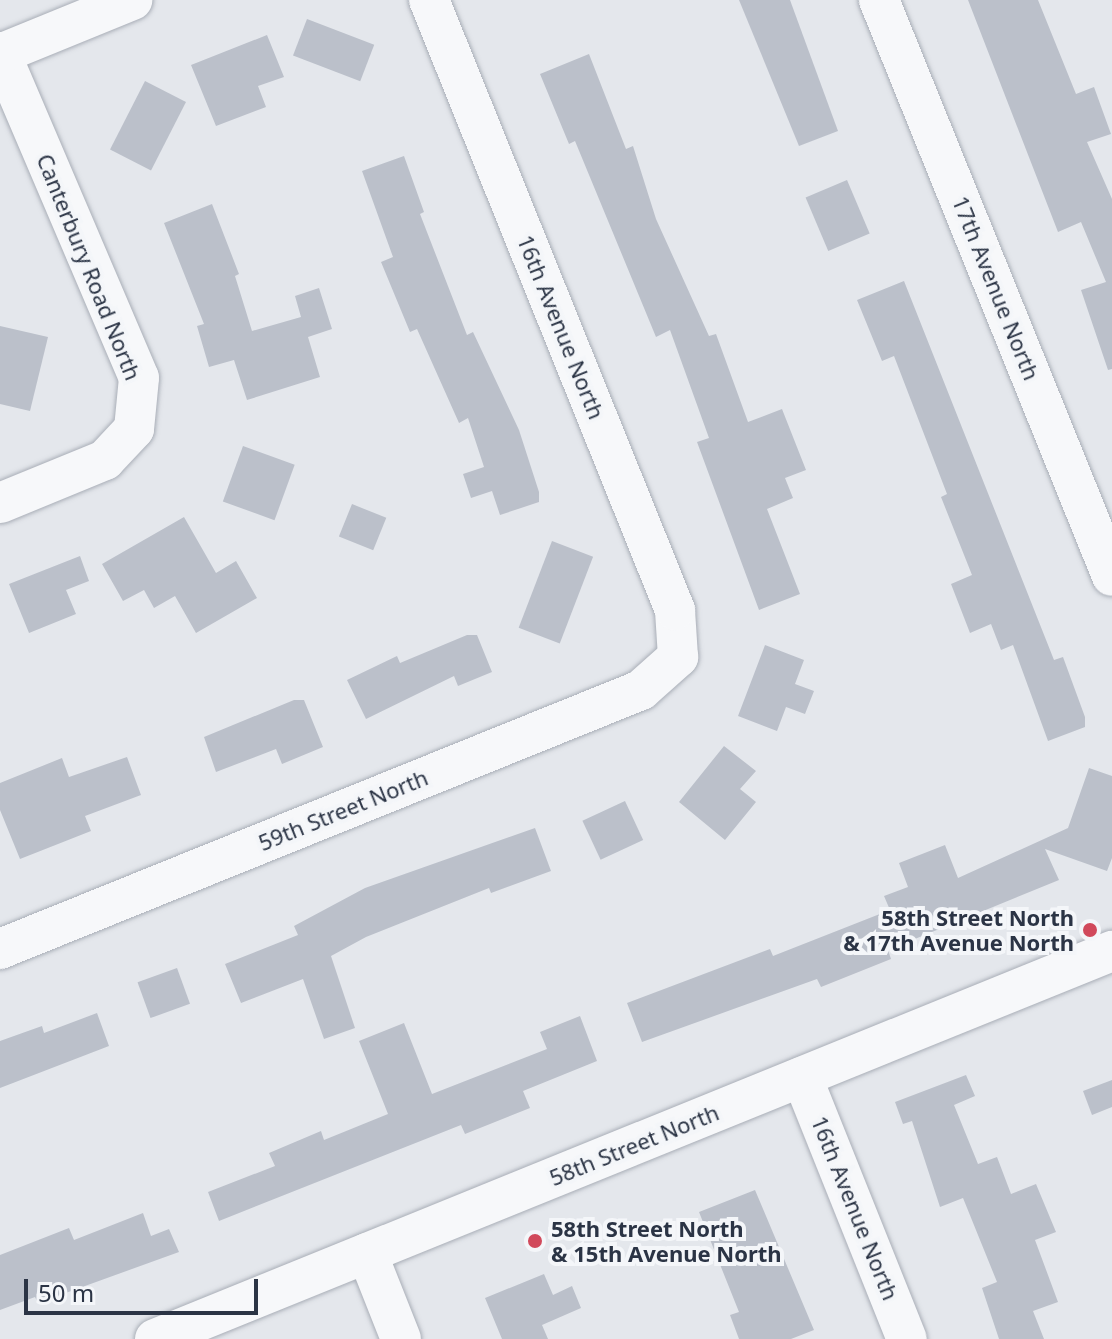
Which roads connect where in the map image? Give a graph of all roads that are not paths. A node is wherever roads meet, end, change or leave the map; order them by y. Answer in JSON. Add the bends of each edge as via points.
{"nodes":[{"id":1,"x":132,"y":0,"type":"edge"},
{"id":2,"x":429,"y":0,"type":"edge"},
{"id":3,"x":879,"y":0,"type":"edge"},
{"id":4,"x":0,"y":53,"type":"edge"},
{"id":5,"x":0,"y":503,"type":"edge"},
{"id":6,"x":1112,"y":576,"type":"edge"},
{"id":7,"x":678,"y":657,"type":"joint"},
{"id":8,"x":0,"y":949,"type":"edge"},
{"id":9,"x":1112,"y":951,"type":"edge"},
{"id":10,"x":802,"y":1077,"type":"junction"},
{"id":11,"x":367,"y":1253,"type":"junction"},
{"id":12,"x":155,"y":1339,"type":"edge"},
{"id":13,"x":401,"y":1339,"type":"edge"},
{"id":14,"x":907,"y":1339,"type":"edge"}],
"edges":[{"from":1,"to":4,"type":"street"},
{"from":2,"to":7,"type":"street","name":"16th Avenue North","via":[[675,610]]},
{"from":3,"to":6,"type":"street","name":"17th Avenue North"},
{"from":4,"to":5,"type":"street","name":"Canterbury Road North","via":[[139,378],[134,429],[105,460]]},
{"from":7,"to":8,"type":"street","name":"59th Street North","via":[[641,690]]},
{"from":9,"to":10,"type":"street","name":"58th Street North"},
{"from":10,"to":11,"type":"street","name":"58th Street North"},
{"from":10,"to":14,"type":"street","name":"16th Avenue North"},
{"from":11,"to":12,"type":"street","name":"58th Street North"},
{"from":11,"to":13,"type":"street"}]}
